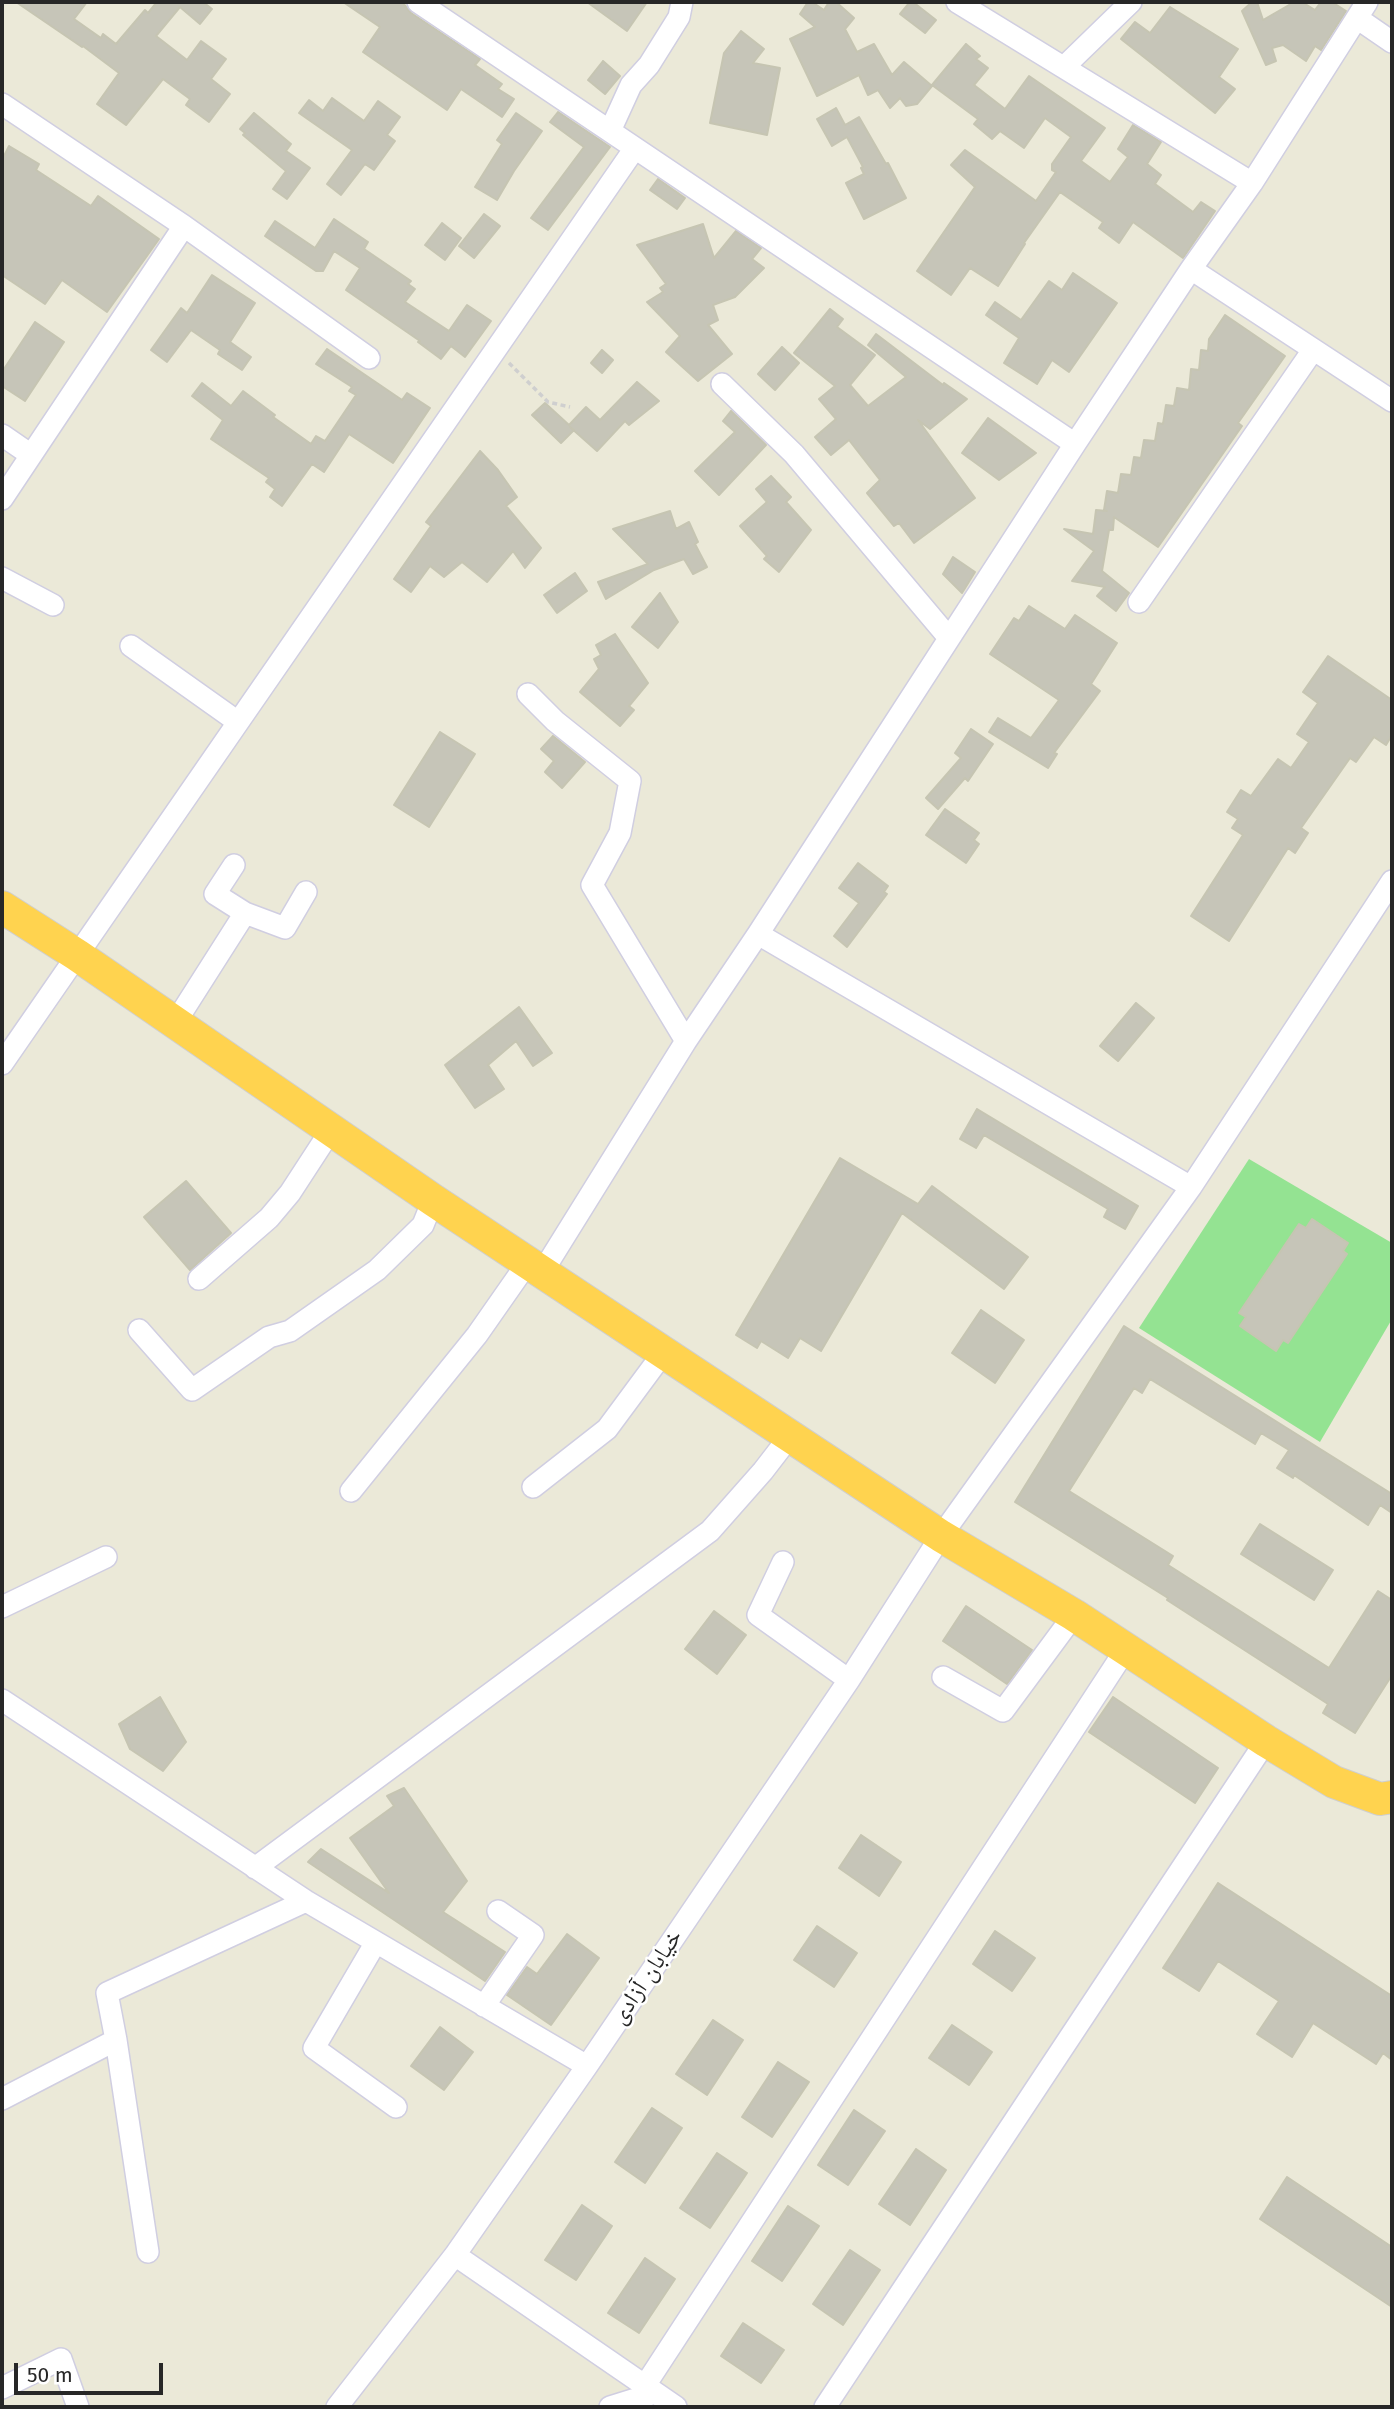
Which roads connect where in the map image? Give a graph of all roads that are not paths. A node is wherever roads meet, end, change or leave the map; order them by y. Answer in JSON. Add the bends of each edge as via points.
{"nodes":[{"id":1,"x":418,"y":2,"type":"edge"},
{"id":2,"x":682,"y":2,"type":"edge"},
{"id":3,"x":1131,"y":2,"type":"edge"},
{"id":4,"x":963,"y":3,"type":"edge"},
{"id":5,"x":1364,"y":6,"type":"edge"},
{"id":6,"x":1392,"y":42,"type":"edge"},
{"id":7,"x":1065,"y":66,"type":"junction"},
{"id":8,"x":3,"y":106,"type":"edge"},
{"id":9,"x":610,"y":131,"type":"junction"},
{"id":10,"x":635,"y":148,"type":"junction"},
{"id":11,"x":1252,"y":183,"type":"junction"},
{"id":12,"x":184,"y":226,"type":"junction"},
{"id":13,"x":1191,"y":270,"type":"junction"},
{"id":14,"x":1313,"y":350,"type":"junction"},
{"id":15,"x":369,"y":358,"type":"dead end"},
{"id":16,"x":722,"y":384,"type":"dead end"},
{"id":17,"x":1392,"y":401,"type":"edge"},
{"id":18,"x":2,"y":435,"type":"edge"},
{"id":19,"x":1075,"y":444,"type":"junction"},
{"id":20,"x":31,"y":455,"type":"junction"},
{"id":21,"x":2,"y":499,"type":"edge"},
{"id":22,"x":2,"y":578,"type":"edge"},
{"id":23,"x":1139,"y":602,"type":"dead end"},
{"id":24,"x":53,"y":606,"type":"dead end"},
{"id":25,"x":949,"y":638,"type":"junction"},
{"id":26,"x":131,"y":646,"type":"dead end"},
{"id":27,"x":528,"y":694,"type":"dead end"},
{"id":28,"x":237,"y":722,"type":"junction"},
{"id":29,"x":234,"y":865,"type":"dead end"},
{"id":30,"x":1392,"y":881,"type":"edge"},
{"id":31,"x":306,"y":892,"type":"dead end"},
{"id":32,"x":2,"y":907,"type":"edge"},
{"id":33,"x":245,"y":913,"type":"junction"},
{"id":34,"x":758,"y":934,"type":"junction"},
{"id":35,"x":77,"y":956,"type":"junction"},
{"id":36,"x":175,"y":1023,"type":"junction"},
{"id":37,"x":686,"y":1041,"type":"junction"},
{"id":38,"x":2,"y":1064,"type":"edge"},
{"id":39,"x":331,"y":1130,"type":"junction"},
{"id":40,"x":1191,"y":1187,"type":"junction"},
{"id":41,"x":433,"y":1200,"type":"junction"},
{"id":42,"x":536,"y":1266,"type":"junction"},
{"id":43,"x":199,"y":1279,"type":"dead end"},
{"id":44,"x":139,"y":1330,"type":"dead end"},
{"id":45,"x":664,"y":1352,"type":"junction"},
{"id":46,"x":790,"y":1436,"type":"junction"},
{"id":47,"x":533,"y":1487,"type":"dead end"},
{"id":48,"x":351,"y":1491,"type":"dead end"},
{"id":49,"x":941,"y":1536,"type":"junction"},
{"id":50,"x":106,"y":1557,"type":"dead end"},
{"id":51,"x":783,"y":1562,"type":"dead end"},
{"id":52,"x":2,"y":1607,"type":"edge"},
{"id":53,"x":1074,"y":1615,"type":"junction"},
{"id":54,"x":1126,"y":1649,"type":"junction"},
{"id":55,"x":943,"y":1677,"type":"dead end"},
{"id":56,"x":849,"y":1680,"type":"junction"},
{"id":57,"x":2,"y":1700,"type":"edge"},
{"id":58,"x":1266,"y":1741,"type":"junction"},
{"id":59,"x":1392,"y":1797,"type":"edge"},
{"id":60,"x":256,"y":1868,"type":"junction"},
{"id":61,"x":306,"y":1901,"type":"junction"},
{"id":62,"x":498,"y":1911,"type":"dead end"},
{"id":63,"x":376,"y":1942,"type":"junction"},
{"id":64,"x":484,"y":2006,"type":"junction"},
{"id":65,"x":116,"y":2040,"type":"junction"},
{"id":66,"x":587,"y":2066,"type":"junction"},
{"id":67,"x":2,"y":2099,"type":"edge"},
{"id":68,"x":396,"y":2107,"type":"dead end"},
{"id":69,"x":148,"y":2252,"type":"dead end"},
{"id":70,"x":455,"y":2255,"type":"junction"},
{"id":71,"x":2,"y":2388,"type":"edge"},
{"id":72,"x":650,"y":2390,"type":"junction"},
{"id":73,"x":78,"y":2407,"type":"edge"},
{"id":74,"x":337,"y":2407,"type":"edge"},
{"id":75,"x":610,"y":2407,"type":"edge"},
{"id":76,"x":676,"y":2407,"type":"edge"},
{"id":77,"x":825,"y":2407,"type":"edge"}],
"edges":[{"from":1,"to":9,"type":"street"},
{"from":2,"to":9,"type":"street","via":[[649,65],[631,85]]},
{"from":3,"to":7,"type":"street"},
{"from":4,"to":7,"type":"street"},
{"from":5,"to":6,"type":"street"},
{"from":5,"to":11,"type":"street"},
{"from":7,"to":11,"type":"street"},
{"from":8,"to":12,"type":"street"},
{"from":9,"to":10,"type":"street"},
{"from":10,"to":19,"type":"street"},
{"from":10,"to":28,"type":"street"},
{"from":11,"to":13,"type":"street"},
{"from":12,"to":15,"type":"street"},
{"from":12,"to":20,"type":"street"},
{"from":13,"to":14,"type":"street"},
{"from":13,"to":19,"type":"street"},
{"from":14,"to":17,"type":"street"},
{"from":14,"to":23,"type":"street"},
{"from":16,"to":25,"type":"street","via":[[794,454]]},
{"from":18,"to":20,"type":"street"},
{"from":19,"to":25,"type":"street"},
{"from":20,"to":21,"type":"street"},
{"from":22,"to":24,"type":"street"},
{"from":25,"to":34,"type":"street"},
{"from":26,"to":28,"type":"street"},
{"from":27,"to":37,"type":"street","via":[[630,781],[620,833],[592,885]]},
{"from":28,"to":35,"type":"street"},
{"from":29,"to":33,"type":"street","via":[[215,894]]},
{"from":30,"to":40,"type":"street","name":"خیابان آزادی"},
{"from":31,"to":33,"type":"street","via":[[285,928]]},
{"from":32,"to":35,"type":"highway"},
{"from":33,"to":36,"type":"street"},
{"from":34,"to":37,"type":"street"},
{"from":34,"to":40,"type":"street"},
{"from":35,"to":36,"type":"highway"},
{"from":35,"to":38,"type":"street"},
{"from":36,"to":39,"type":"highway"},
{"from":37,"to":42,"type":"street"},
{"from":39,"to":41,"type":"highway"},
{"from":39,"to":43,"type":"street","via":[[268,1218]]},
{"from":40,"to":49,"type":"street","name":"خیابان آزادی"},
{"from":41,"to":42,"type":"highway"},
{"from":41,"to":44,"type":"street","via":[[423,1225],[377,1270],[290,1332],[269,1337],[192,1390]]},
{"from":42,"to":45,"type":"highway"},
{"from":42,"to":48,"type":"street"},
{"from":45,"to":46,"type":"highway"},
{"from":45,"to":47,"type":"street","via":[[607,1429]]},
{"from":46,"to":49,"type":"highway"},
{"from":46,"to":60,"type":"street","via":[[710,1531]]},
{"from":49,"to":53,"type":"highway"},
{"from":49,"to":56,"type":"street","name":"خیابان آزادی"},
{"from":50,"to":52,"type":"street"},
{"from":51,"to":56,"type":"street","via":[[758,1615]]},
{"from":53,"to":54,"type":"highway"},
{"from":53,"to":55,"type":"street","via":[[1003,1711]]},
{"from":54,"to":58,"type":"highway"},
{"from":54,"to":72,"type":"street"},
{"from":56,"to":66,"type":"street","name":"خیابان آزادی"},
{"from":57,"to":60,"type":"street"},
{"from":58,"to":59,"type":"highway","via":[[1334,1782],[1380,1799]]},
{"from":58,"to":77,"type":"street"},
{"from":60,"to":61,"type":"street"},
{"from":61,"to":63,"type":"street"},
{"from":61,"to":65,"type":"street","via":[[107,1993]]},
{"from":62,"to":64,"type":"street","via":[[533,1935]]},
{"from":63,"to":64,"type":"street"},
{"from":63,"to":68,"type":"street","via":[[314,2048]]},
{"from":64,"to":66,"type":"street"},
{"from":65,"to":67,"type":"street"},
{"from":65,"to":69,"type":"street"},
{"from":66,"to":70,"type":"street","name":"خیابان آزادی"},
{"from":70,"to":72,"type":"street"},
{"from":70,"to":74,"type":"street","name":"خیابان آزادی"},
{"from":71,"to":73,"type":"street","via":[[61,2359]]},
{"from":72,"to":75,"type":"street"},
{"from":72,"to":76,"type":"street"}]}
